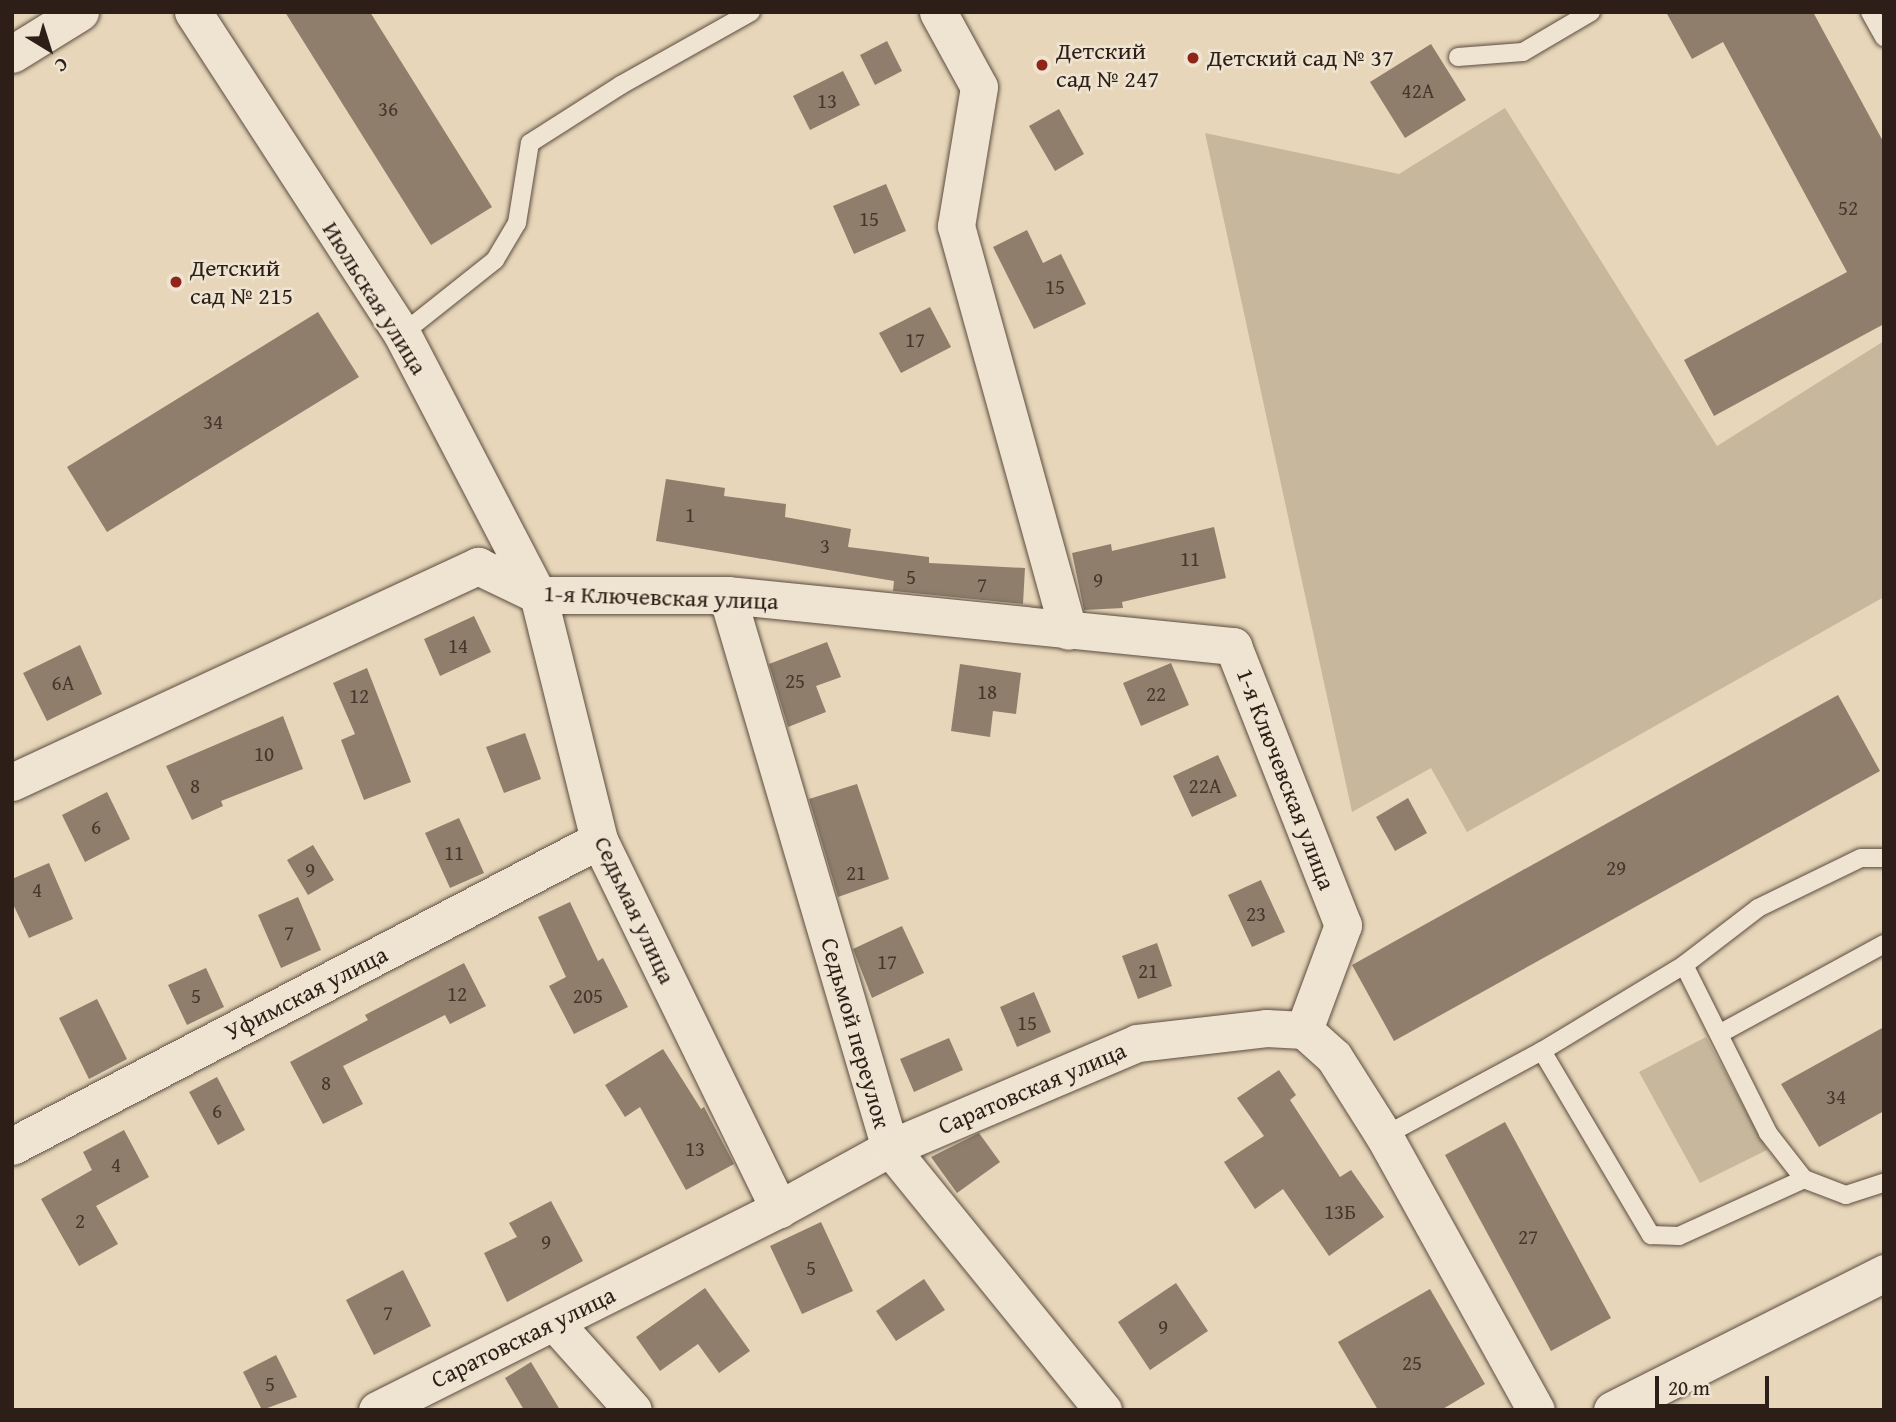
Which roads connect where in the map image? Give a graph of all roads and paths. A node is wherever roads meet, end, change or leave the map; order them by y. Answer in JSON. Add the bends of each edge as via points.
{"nodes":[{"id":1,"x":80,"y":12,"type":"edge"},
{"id":2,"x":193,"y":12,"type":"edge"},
{"id":3,"x":751,"y":12,"type":"edge"},
{"id":4,"x":939,"y":12,"type":"edge"},
{"id":5,"x":1591,"y":12,"type":"edge"},
{"id":6,"x":1870,"y":12,"type":"edge"},
{"id":7,"x":1884,"y":37,"type":"edge"},
{"id":8,"x":12,"y":54,"type":"edge"},
{"id":9,"x":1458,"y":57,"type":"dead end"},
{"id":10,"x":402,"y":334,"type":"junction"},
{"id":11,"x":538,"y":594,"type":"junction"},
{"id":12,"x":727,"y":595,"type":"junction"},
{"id":13,"x":1068,"y":631,"type":"junction"},
{"id":14,"x":12,"y":782,"type":"edge"},
{"id":15,"x":599,"y":840,"type":"junction"},
{"id":16,"x":1884,"y":858,"type":"edge"},
{"id":17,"x":1884,"y":944,"type":"edge"},
{"id":18,"x":1684,"y":965,"type":"junction"},
{"id":19,"x":1304,"y":1030,"type":"junction"},
{"id":20,"x":1719,"y":1034,"type":"junction"},
{"id":21,"x":1542,"y":1051,"type":"junction"},
{"id":22,"x":1384,"y":1136,"type":"junction"},
{"id":23,"x":12,"y":1146,"type":"edge"},
{"id":24,"x":890,"y":1148,"type":"junction"},
{"id":25,"x":1804,"y":1179,"type":"junction"},
{"id":26,"x":1884,"y":1183,"type":"edge"},
{"id":27,"x":779,"y":1209,"type":"junction"},
{"id":28,"x":1884,"y":1273,"type":"edge"},
{"id":29,"x":554,"y":1322,"type":"junction"},
{"id":30,"x":377,"y":1410,"type":"edge"},
{"id":31,"x":632,"y":1410,"type":"edge"},
{"id":32,"x":1103,"y":1410,"type":"edge"},
{"id":33,"x":1536,"y":1410,"type":"edge"},
{"id":34,"x":1612,"y":1410,"type":"edge"}],
"edges":[{"from":1,"to":8,"type":"street"},
{"from":2,"to":10,"type":"street","name":"Июльская улица"},
{"from":3,"to":10,"type":"lane","via":[[621,85],[530,144],[517,223],[495,260]]},
{"from":4,"to":13,"type":"street","via":[[979,87],[956,226]]},
{"from":5,"to":9,"type":"lane","via":[[1523,52]]},
{"from":6,"to":7,"type":"lane"},
{"from":10,"to":11,"type":"street","name":"Июльская улица"},
{"from":11,"to":12,"type":"street","name":"1-я Ключевская улица"},
{"from":11,"to":14,"type":"street","name":"1-я Ключевская улица","via":[[478,566]]},
{"from":11,"to":15,"type":"street","name":"Седьмая улица"},
{"from":12,"to":13,"type":"street","name":"1-я Ключевская улица"},
{"from":12,"to":24,"type":"street","name":"Седьмой переулок"},
{"from":13,"to":19,"type":"street","name":"1-я Ключевская улица","via":[[1233,646],[1343,925]]},
{"from":15,"to":23,"type":"street","name":"Уфимская улица"},
{"from":15,"to":27,"type":"street","name":"Седьмая улица"},
{"from":16,"to":18,"type":"lane","via":[[1861,858],[1758,908]]},
{"from":17,"to":20,"type":"lane"},
{"from":18,"to":20,"type":"lane"},
{"from":18,"to":21,"type":"lane"},
{"from":19,"to":22,"type":"street","via":[[1334,1057]]},
{"from":19,"to":24,"type":"street","name":"Саратовская улица","via":[[1266,1028],[1137,1043]]},
{"from":20,"to":25,"type":"lane","via":[[1768,1133]]},
{"from":21,"to":22,"type":"lane"},
{"from":21,"to":25,"type":"lane","via":[[1651,1236],[1679,1236]]},
{"from":22,"to":33,"type":"street"},
{"from":24,"to":27,"type":"street","name":"Саратовская улица"},
{"from":24,"to":32,"type":"street","name":"Седьмой переулок"},
{"from":25,"to":26,"type":"lane","via":[[1846,1195]]},
{"from":27,"to":29,"type":"street","name":"Саратовская улица"},
{"from":28,"to":34,"type":"street"},
{"from":29,"to":30,"type":"street","name":"Саратовская улица"},
{"from":29,"to":31,"type":"street"}]}
